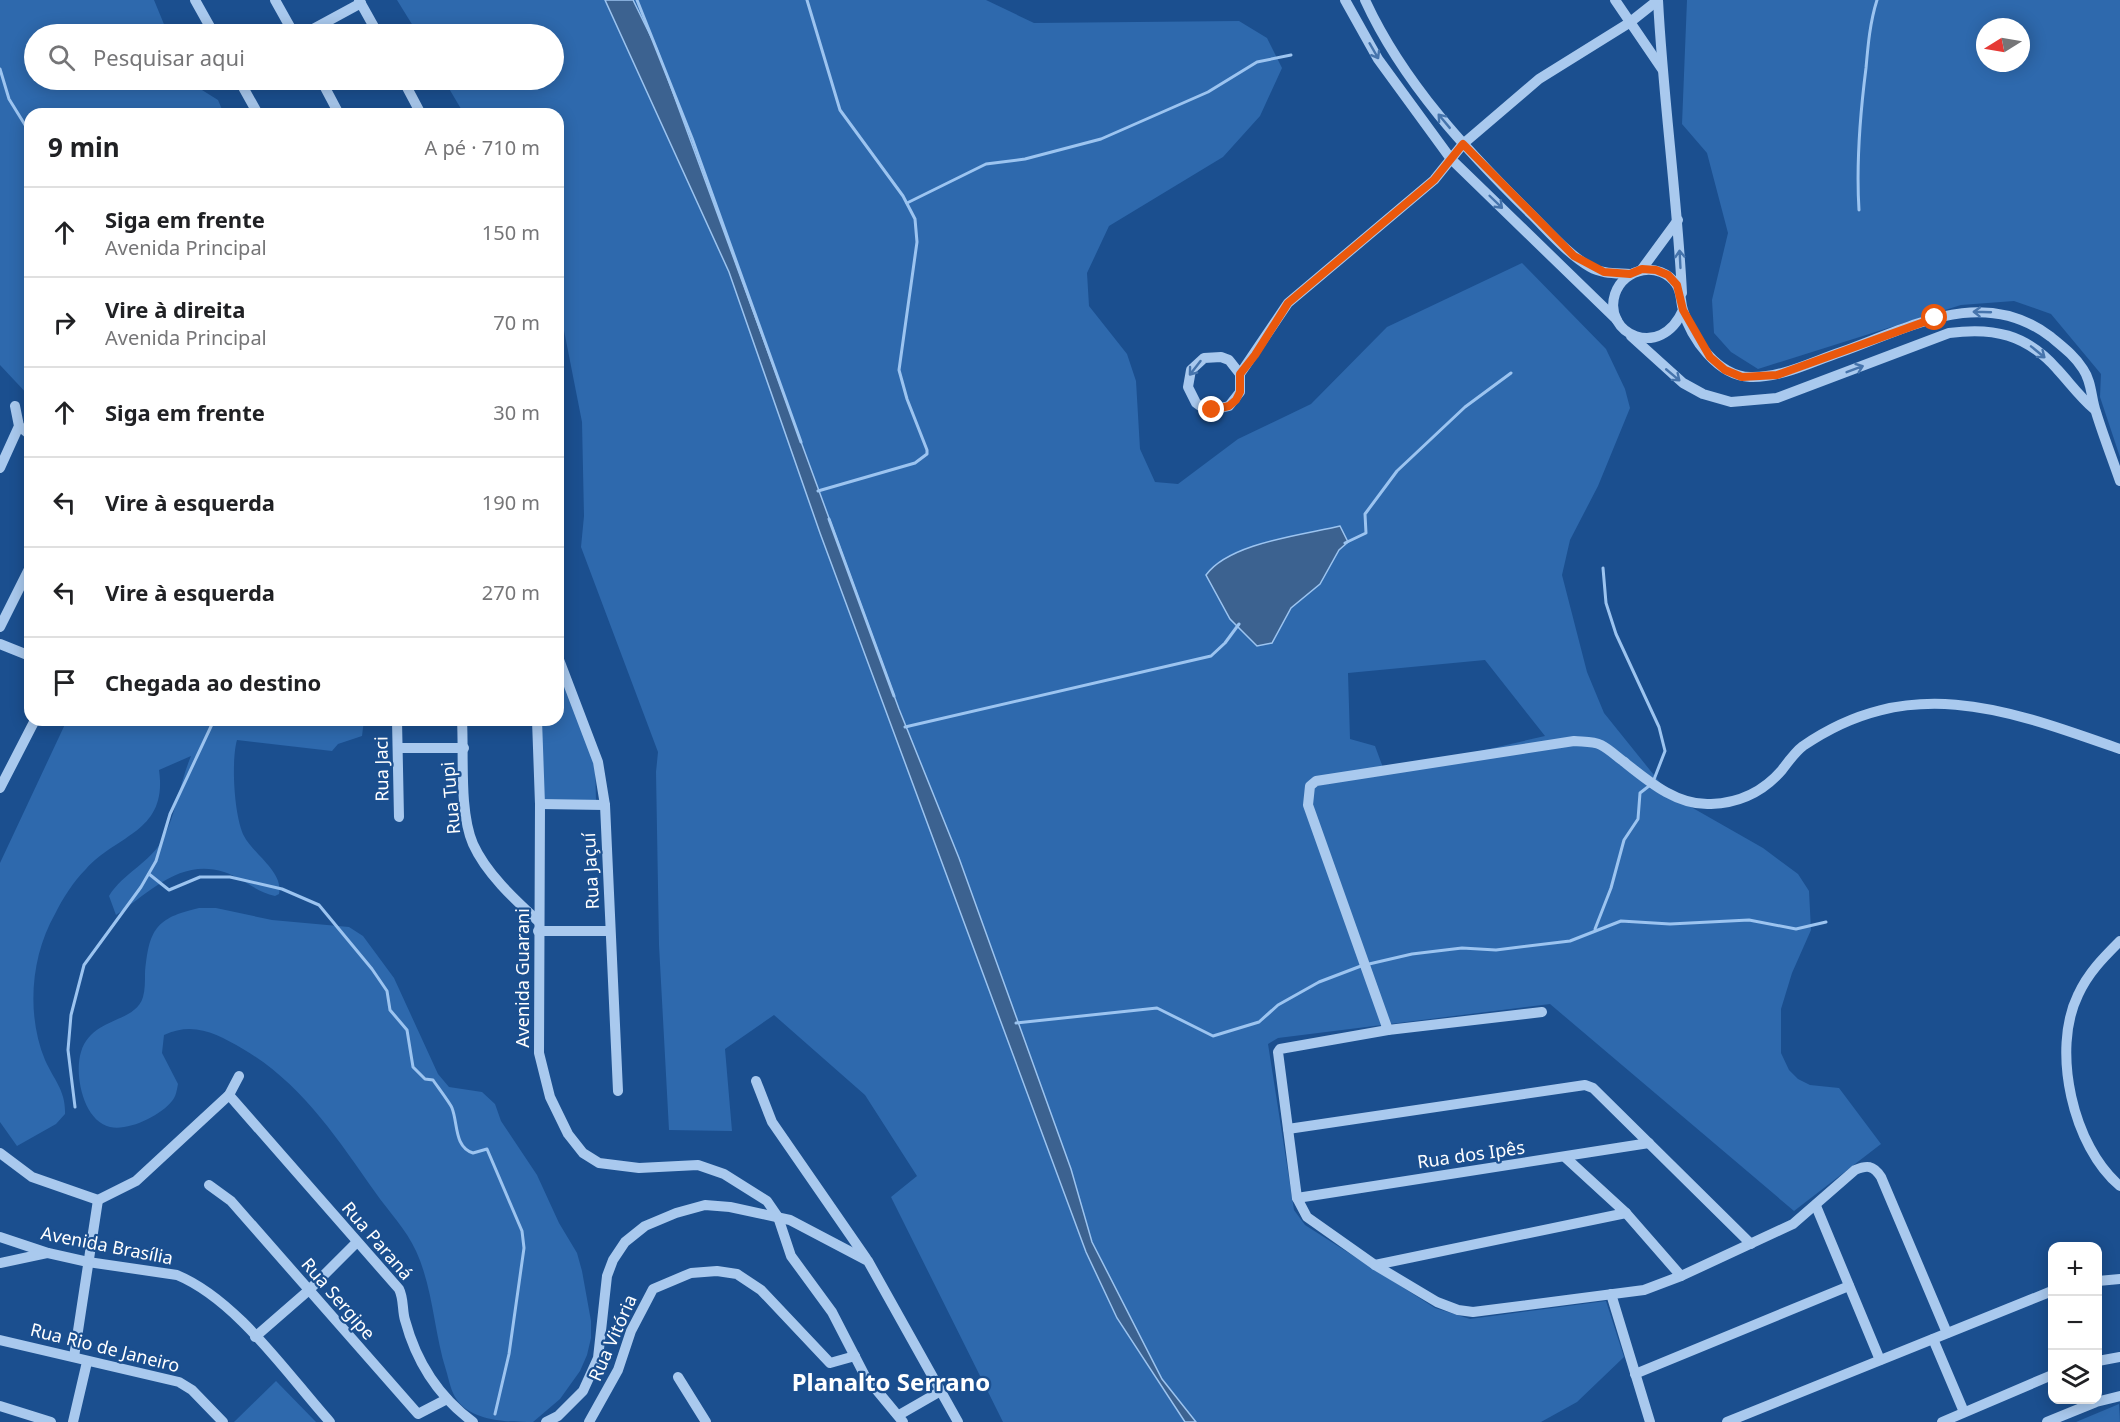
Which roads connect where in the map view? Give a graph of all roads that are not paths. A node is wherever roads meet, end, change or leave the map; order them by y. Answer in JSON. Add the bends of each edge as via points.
{"nodes":[{"id":1,"x":195,"y":0,"type":"edge"},
{"id":2,"x":275,"y":0,"type":"edge"},
{"id":3,"x":1345,"y":0,"type":"edge"},
{"id":4,"x":1365,"y":0,"type":"edge"},
{"id":5,"x":1616,"y":0,"type":"edge"},
{"id":6,"x":1658,"y":0,"type":"edge"},
{"id":7,"x":360,"y":2,"type":"edge"},
{"id":8,"x":1629,"y":23,"type":"junction"},
{"id":9,"x":208,"y":24,"type":"edge"},
{"id":10,"x":288,"y":24,"type":"edge"},
{"id":11,"x":322,"y":24,"type":"edge"},
{"id":12,"x":372,"y":24,"type":"edge"},
{"id":13,"x":1662,"y":69,"type":"junction"},
{"id":14,"x":245,"y":90,"type":"edge"},
{"id":15,"x":326,"y":90,"type":"edge"},
{"id":16,"x":408,"y":90,"type":"edge"},
{"id":17,"x":255,"y":108,"type":"edge"},
{"id":18,"x":336,"y":108,"type":"edge"},
{"id":19,"x":418,"y":108,"type":"edge"},
{"id":20,"x":1463,"y":144,"type":"junction"},
{"id":21,"x":1451,"y":159,"type":"junction"},
{"id":22,"x":1678,"y":220,"type":"junction"},
{"id":23,"x":1642,"y":269,"type":"junction"},
{"id":24,"x":1630,"y":274,"type":"junction"},
{"id":25,"x":1682,"y":298,"type":"junction"},
{"id":26,"x":1683,"y":310,"type":"junction"},
{"id":27,"x":1618,"y":321,"type":"junction"},
{"id":28,"x":1630,"y":335,"type":"junction"},
{"id":29,"x":1240,"y":374,"type":"junction"},
{"id":30,"x":15,"y":406,"type":"dead end"},
{"id":31,"x":2094,"y":409,"type":"junction"},
{"id":32,"x":19,"y":426,"type":"junction"},
{"id":33,"x":24,"y":430,"type":"edge"},
{"id":34,"x":0,"y":468,"type":"edge"},
{"id":35,"x":2120,"y":481,"type":"edge"},
{"id":36,"x":24,"y":579,"type":"edge"},
{"id":37,"x":0,"y":627,"type":"edge"},
{"id":38,"x":0,"y":644,"type":"edge"},
{"id":39,"x":24,"y":654,"type":"edge"},
{"id":40,"x":564,"y":673,"type":"edge"},
{"id":41,"x":32,"y":726,"type":"edge"},
{"id":42,"x":397,"y":726,"type":"edge"},
{"id":43,"x":462,"y":726,"type":"edge"},
{"id":44,"x":537,"y":726,"type":"edge"},
{"id":45,"x":399,"y":748,"type":"junction"},
{"id":46,"x":464,"y":748,"type":"junction"},
{"id":47,"x":2120,"y":749,"type":"edge"},
{"id":48,"x":0,"y":788,"type":"edge"},
{"id":49,"x":540,"y":804,"type":"junction"},
{"id":50,"x":605,"y":805,"type":"junction"},
{"id":51,"x":399,"y":817,"type":"dead end"},
{"id":52,"x":538,"y":926,"type":"junction"},
{"id":53,"x":610,"y":931,"type":"junction"},
{"id":54,"x":2120,"y":941,"type":"edge"},
{"id":55,"x":1542,"y":1012,"type":"dead end"},
{"id":56,"x":1388,"y":1030,"type":"junction"},
{"id":57,"x":239,"y":1076,"type":"dead end"},
{"id":58,"x":756,"y":1081,"type":"dead end"},
{"id":59,"x":618,"y":1091,"type":"dead end"},
{"id":60,"x":229,"y":1095,"type":"junction"},
{"id":61,"x":1288,"y":1129,"type":"junction"},
{"id":62,"x":1649,"y":1143,"type":"junction"},
{"id":63,"x":0,"y":1153,"type":"edge"},
{"id":64,"x":1566,"y":1158,"type":"junction"},
{"id":65,"x":209,"y":1185,"type":"dead end"},
{"id":66,"x":2120,"y":1186,"type":"edge"},
{"id":67,"x":756,"y":1193,"type":"junction"},
{"id":68,"x":1297,"y":1198,"type":"junction"},
{"id":69,"x":98,"y":1200,"type":"junction"},
{"id":70,"x":1816,"y":1206,"type":"junction"},
{"id":71,"x":748,"y":1211,"type":"junction"},
{"id":72,"x":1626,"y":1213,"type":"junction"},
{"id":73,"x":778,"y":1216,"type":"junction"},
{"id":74,"x":0,"y":1237,"type":"edge"},
{"id":75,"x":357,"y":1242,"type":"junction"},
{"id":76,"x":1751,"y":1244,"type":"junction"},
{"id":77,"x":48,"y":1253,"type":"junction"},
{"id":78,"x":868,"y":1261,"type":"junction"},
{"id":79,"x":88,"y":1262,"type":"junction"},
{"id":80,"x":0,"y":1263,"type":"edge"},
{"id":81,"x":1375,"y":1265,"type":"junction"},
{"id":82,"x":1681,"y":1276,"type":"junction"},
{"id":83,"x":2119,"y":1278,"type":"edge"},
{"id":84,"x":2102,"y":1280,"type":"edge"},
{"id":85,"x":1849,"y":1286,"type":"junction"},
{"id":86,"x":309,"y":1290,"type":"junction"},
{"id":87,"x":2048,"y":1293,"type":"edge"},
{"id":88,"x":1611,"y":1294,"type":"junction"},
{"id":89,"x":1947,"y":1333,"type":"junction"},
{"id":90,"x":255,"y":1337,"type":"junction"},
{"id":91,"x":1933,"y":1339,"type":"junction"},
{"id":92,"x":0,"y":1340,"type":"edge"},
{"id":93,"x":855,"y":1356,"type":"junction"},
{"id":94,"x":74,"y":1357,"type":"junction"},
{"id":95,"x":2120,"y":1357,"type":"edge"},
{"id":96,"x":1880,"y":1360,"type":"junction"},
{"id":97,"x":2102,"y":1360,"type":"edge"},
{"id":98,"x":87,"y":1362,"type":"junction"},
{"id":99,"x":1635,"y":1374,"type":"junction"},
{"id":100,"x":678,"y":1377,"type":"dead end"},
{"id":101,"x":2048,"y":1377,"type":"edge"},
{"id":102,"x":939,"y":1392,"type":"junction"},
{"id":103,"x":2120,"y":1396,"type":"edge"},
{"id":104,"x":447,"y":1399,"type":"junction"},
{"id":105,"x":0,"y":1406,"type":"edge"},
{"id":106,"x":1964,"y":1412,"type":"junction"},
{"id":107,"x":901,"y":1418,"type":"edge"},
{"id":108,"x":51,"y":1422,"type":"edge"},
{"id":109,"x":73,"y":1422,"type":"edge"},
{"id":110,"x":223,"y":1422,"type":"edge"},
{"id":111,"x":330,"y":1422,"type":"edge"},
{"id":112,"x":473,"y":1422,"type":"edge"},
{"id":113,"x":546,"y":1422,"type":"edge"},
{"id":114,"x":589,"y":1422,"type":"edge"},
{"id":115,"x":706,"y":1422,"type":"edge"},
{"id":116,"x":958,"y":1422,"type":"edge"},
{"id":117,"x":1650,"y":1422,"type":"edge"},
{"id":118,"x":1727,"y":1422,"type":"edge"},
{"id":119,"x":1942,"y":1422,"type":"edge"},
{"id":120,"x":2048,"y":1422,"type":"edge"}],
"edges":[{"from":1,"to":9,"type":"street"},
{"from":2,"to":10,"type":"street"},
{"from":3,"to":21,"type":"street","one_way":true,"via":[[1378,59]]},
{"from":20,"to":4,"type":"street","one_way":true,"via":[[1433,108]]},
{"from":5,"to":8,"type":"street"},
{"from":6,"to":8,"type":"street"},
{"from":6,"to":13,"type":"street"},
{"from":7,"to":11,"type":"street"},
{"from":7,"to":12,"type":"street"},
{"from":8,"to":13,"type":"street"},
{"from":8,"to":20,"type":"street","via":[[1539,79]]},
{"from":13,"to":22,"type":"street"},
{"from":14,"to":17,"type":"street"},
{"from":15,"to":18,"type":"street"},
{"from":16,"to":19,"type":"street"},
{"from":20,"to":21,"type":"street"},
{"from":20,"to":24,"type":"street","via":[[1574,256],[1604,272]]},
{"from":21,"to":27,"type":"street","one_way":true},
{"from":21,"to":29,"type":"street","via":[[1434,180],[1288,303]]},
{"from":22,"to":23,"type":"street"},
{"from":25,"to":22,"type":"street","one_way":true},
{"from":23,"to":24,"type":"street"},
{"from":23,"to":25,"type":"street","via":[[1668,275]]},
{"from":24,"to":27,"type":"street","via":[[1614,295]]},
{"from":25,"to":26,"type":"street"},
{"from":26,"to":28,"type":"street","via":[[1678,322],[1660,336],[1648,339]]},
{"from":31,"to":26,"type":"street","one_way":true,"via":[[2090,384],[2067,350],[2034,324],[2012,315],[1959,312],[1761,378],[1742,377],[1725,370],[1710,357]]},
{"from":27,"to":28,"type":"street"},
{"from":28,"to":31,"type":"street","one_way":true,"via":[[1683,383],[1731,402],[1776,398],[1949,333],[1978,329],[2005,333],[2030,345],[2057,368]]},
{"from":29,"to":29,"type":"street","one_way":true,"via":[[1230,360],[1204,358],[1191,370],[1188,387],[1203,408],[1221,409],[1229,406],[1240,392]]},
{"from":30,"to":32,"type":"street"},
{"from":31,"to":35,"type":"street"},
{"from":32,"to":33,"type":"street"},
{"from":32,"to":34,"type":"street"},
{"from":36,"to":37,"type":"street"},
{"from":38,"to":39,"type":"street"},
{"from":40,"to":50,"type":"street","name":"Rua Jaçuí","via":[[598,762]]},
{"from":41,"to":48,"type":"street"},
{"from":42,"to":45,"type":"street","name":"Rua Jaci"},
{"from":43,"to":46,"type":"street","name":"Rua Tupi"},
{"from":44,"to":49,"type":"street","name":"Avenida Guarani"},
{"from":45,"to":46,"type":"street"},
{"from":45,"to":51,"type":"street","name":"Rua Jaci"},
{"from":46,"to":52,"type":"street","name":"Rua Tupi","via":[[466,814],[472,843]]},
{"from":47,"to":56,"type":"street","via":[[2035,718],[1974,705],[1929,703],[1845,721],[1801,748],[1768,786],[1731,802],[1698,804],[1668,793],[1603,746],[1574,741],[1316,781],[1310,786],[1308,806]]},
{"from":49,"to":50,"type":"street"},
{"from":49,"to":52,"type":"street","name":"Avenida Guarani"},
{"from":50,"to":53,"type":"street","name":"Rua Jaçuí"},
{"from":52,"to":53,"type":"street"},
{"from":52,"to":67,"type":"street","name":"Avenida Guarani","via":[[539,1053],[550,1097],[568,1134],[583,1153],[599,1163],[618,1167],[698,1165],[724,1174]]},
{"from":53,"to":59,"type":"street","name":"Rua Jaçuí"},
{"from":54,"to":66,"type":"street","via":[[2094,967],[2077,996],[2067,1026],[2067,1052],[2079,1125],[2098,1160]]},
{"from":55,"to":56,"type":"street"},
{"from":56,"to":61,"type":"street","via":[[1280,1049]]},
{"from":57,"to":60,"type":"street"},
{"from":58,"to":78,"type":"street","via":[[772,1122]]},
{"from":60,"to":69,"type":"street","via":[[136,1181]]},
{"from":60,"to":75,"type":"street","name":"Rua Paraná"},
{"from":61,"to":62,"type":"street","via":[[1586,1085]]},
{"from":61,"to":68,"type":"street"},
{"from":62,"to":64,"type":"street","name":"Rua dos Ipês"},
{"from":62,"to":76,"type":"street"},
{"from":63,"to":69,"type":"street","via":[[32,1177]]},
{"from":64,"to":68,"type":"street","name":"Rua dos Ipês"},
{"from":64,"to":72,"type":"street"},
{"from":65,"to":86,"type":"street","name":"Rua Sergipe","via":[[231,1201]]},
{"from":67,"to":71,"type":"street"},
{"from":67,"to":73,"type":"street","name":"Avenida Guarani"},
{"from":68,"to":81,"type":"street","via":[[1308,1217]]},
{"from":69,"to":79,"type":"street"},
{"from":70,"to":76,"type":"street","via":[[1793,1224]]},
{"from":70,"to":85,"type":"street"},
{"from":70,"to":89,"type":"street","via":[[1855,1170],[1866,1166],[1876,1170]]},
{"from":71,"to":73,"type":"street"},
{"from":71,"to":113,"type":"street","via":[[705,1205],[645,1226],[626,1242],[607,1276],[598,1358],[584,1391]]},
{"from":72,"to":81,"type":"street"},
{"from":72,"to":82,"type":"street"},
{"from":73,"to":78,"type":"street","via":[[811,1229]]},
{"from":73,"to":93,"type":"street","via":[[791,1256],[832,1312]]},
{"from":74,"to":77,"type":"street","name":"Avenida Brasília"},
{"from":75,"to":86,"type":"street"},
{"from":75,"to":104,"type":"street","name":"Rua Paraná","via":[[399,1289],[405,1321],[419,1358]]},
{"from":76,"to":82,"type":"street"},
{"from":77,"to":79,"type":"street","name":"Avenida Brasília"},
{"from":77,"to":80,"type":"street"},
{"from":78,"to":102,"type":"street"},
{"from":79,"to":90,"type":"street","name":"Avenida Brasília","via":[[154,1271],[194,1282]]},
{"from":79,"to":94,"type":"street"},
{"from":81,"to":88,"type":"street","via":[[1437,1302],[1473,1312]]},
{"from":82,"to":88,"type":"street","via":[[1644,1290]]},
{"from":83,"to":84,"type":"street"},
{"from":85,"to":96,"type":"street"},
{"from":85,"to":99,"type":"street"},
{"from":86,"to":90,"type":"street"},
{"from":86,"to":104,"type":"street","name":"Rua Sergipe","via":[[418,1414]]},
{"from":87,"to":89,"type":"street"},
{"from":88,"to":99,"type":"street"},
{"from":89,"to":91,"type":"street"},
{"from":90,"to":111,"type":"street","name":"Avenida Brasília"},
{"from":91,"to":96,"type":"street"},
{"from":91,"to":106,"type":"street"},
{"from":92,"to":94,"type":"street","name":"Rua Rio de Janeiro"},
{"from":93,"to":107,"type":"street","via":[[865,1376]]},
{"from":93,"to":114,"type":"street","name":"Rua Vitória","via":[[830,1363],[761,1290],[737,1274],[692,1273],[653,1289],[631,1331],[618,1370]]},
{"from":94,"to":98,"type":"street","name":"Rua Rio de Janeiro"},
{"from":95,"to":97,"type":"street"},
{"from":96,"to":118,"type":"street"},
{"from":98,"to":109,"type":"street"},
{"from":98,"to":110,"type":"street","name":"Rua Rio de Janeiro","via":[[179,1382]]},
{"from":99,"to":117,"type":"street"},
{"from":100,"to":115,"type":"street"},
{"from":101,"to":106,"type":"street"},
{"from":102,"to":107,"type":"street"},
{"from":102,"to":116,"type":"street"},
{"from":103,"to":120,"type":"street"},
{"from":104,"to":112,"type":"street","name":"Rua Paraná"},
{"from":105,"to":108,"type":"street"},
{"from":106,"to":119,"type":"street"}]}
